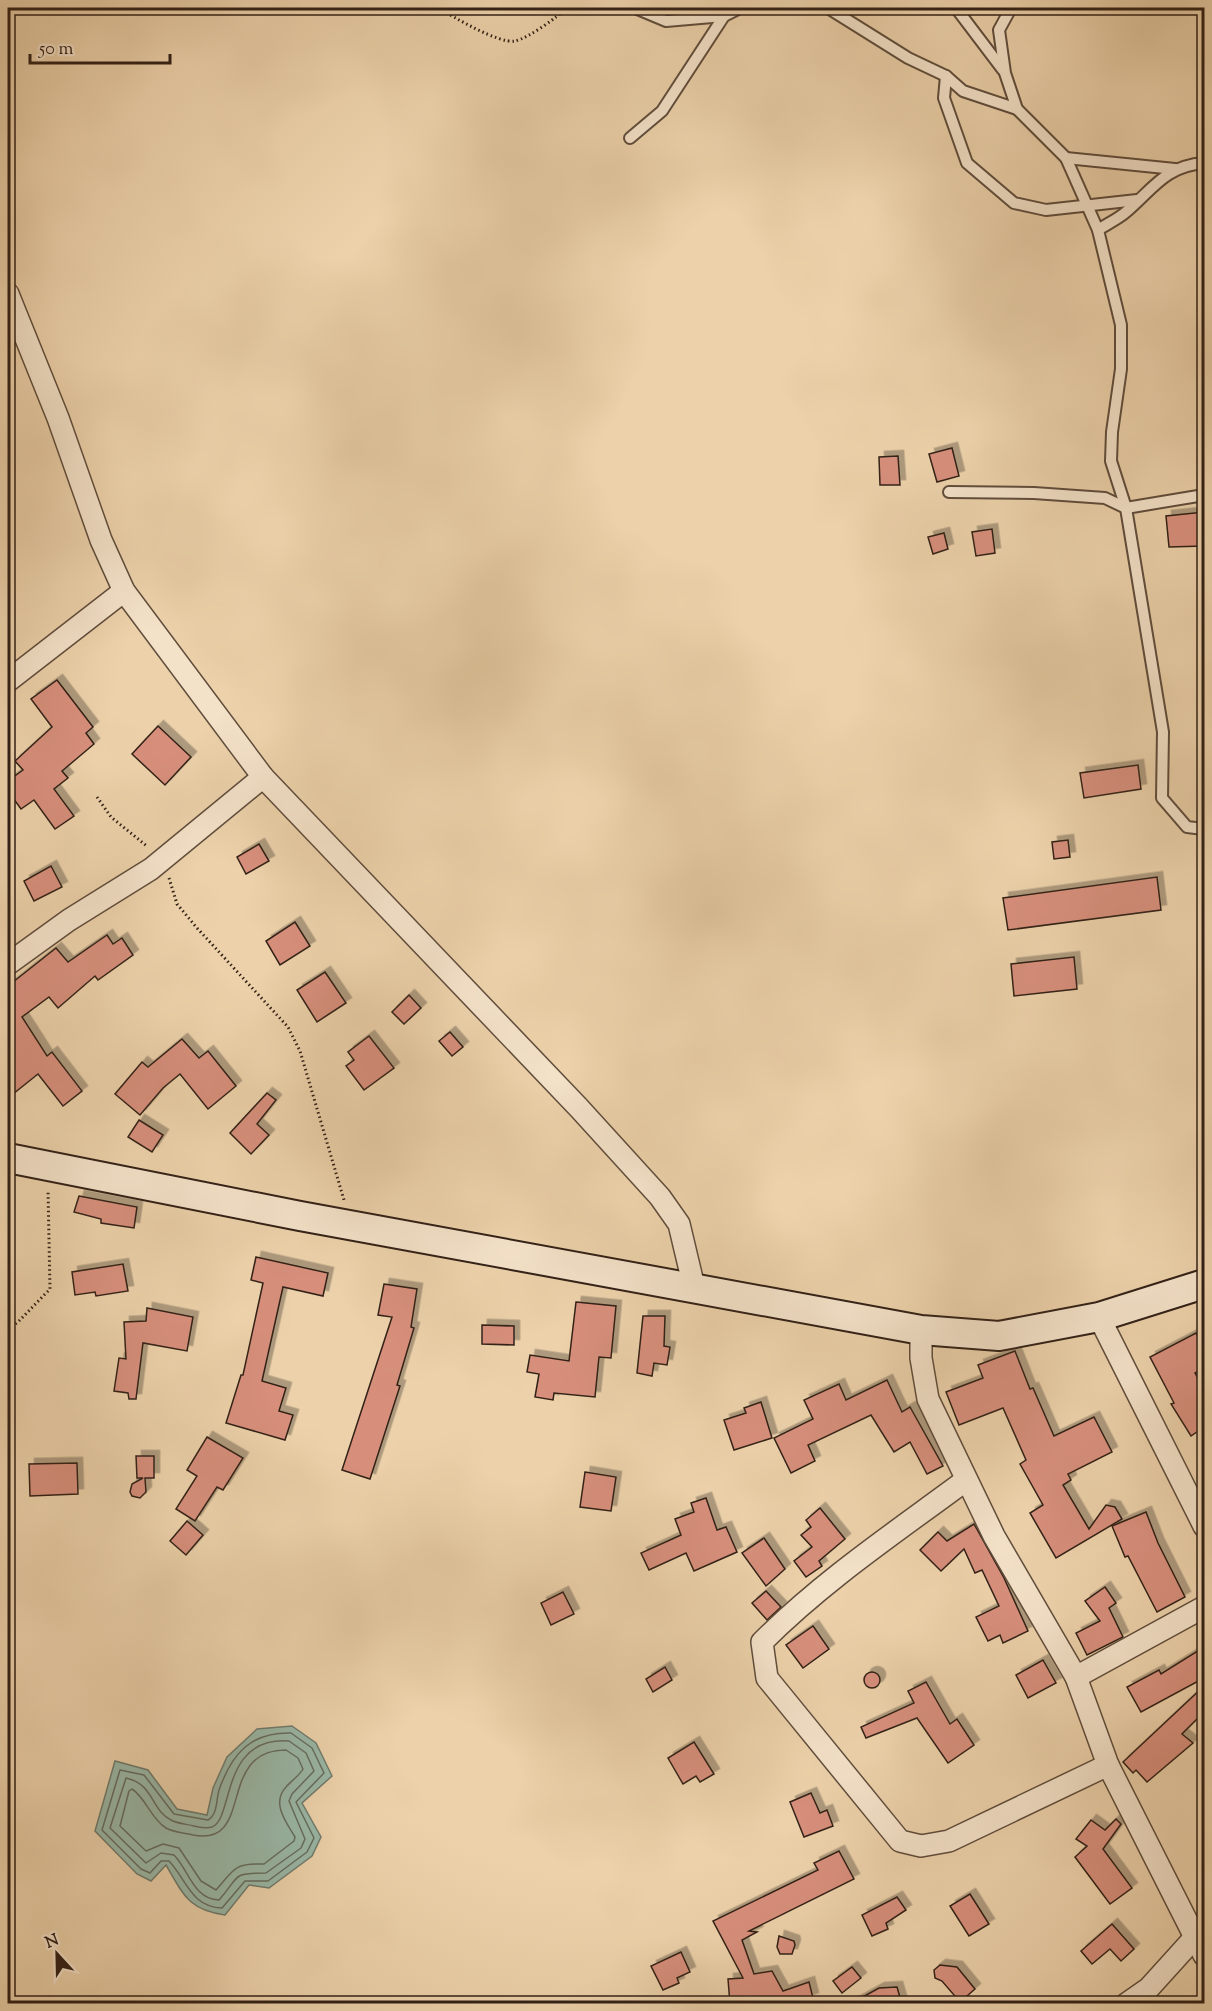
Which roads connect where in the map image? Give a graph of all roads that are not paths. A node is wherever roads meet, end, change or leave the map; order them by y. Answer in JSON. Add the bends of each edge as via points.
{"nodes":[{"id":1,"x":636,"y":8,"type":"edge"},
{"id":2,"x":740,"y":8,"type":"edge"},
{"id":3,"x":828,"y":8,"type":"edge"},
{"id":4,"x":956,"y":8,"type":"edge"},
{"id":5,"x":1011,"y":8,"type":"edge"},
{"id":6,"x":724,"y":16,"type":"junction"},
{"id":7,"x":1005,"y":73,"type":"junction"},
{"id":8,"x":946,"y":76,"type":"junction"},
{"id":9,"x":1017,"y":109,"type":"junction"},
{"id":10,"x":630,"y":138,"type":"dead end"},
{"id":11,"x":1066,"y":158,"type":"junction"},
{"id":12,"x":1204,"y":162,"type":"edge"},
{"id":13,"x":1175,"y":170,"type":"junction"},
{"id":14,"x":1137,"y":200,"type":"junction"},
{"id":15,"x":1087,"y":206,"type":"junction"},
{"id":16,"x":1098,"y":230,"type":"junction"},
{"id":17,"x":8,"y":294,"type":"edge"},
{"id":18,"x":949,"y":492,"type":"dead end"},
{"id":19,"x":1204,"y":495,"type":"edge"},
{"id":20,"x":1126,"y":508,"type":"junction"},
{"id":21,"x":124,"y":591,"type":"junction"},
{"id":22,"x":8,"y":681,"type":"edge"},
{"id":23,"x":262,"y":777,"type":"junction"},
{"id":24,"x":1204,"y":829,"type":"edge"},
{"id":25,"x":8,"y":964,"type":"edge"},
{"id":26,"x":8,"y":1158,"type":"edge"},
{"id":27,"x":1204,"y":1284,"type":"edge"},
{"id":28,"x":694,"y":1287,"type":"junction"},
{"id":29,"x":1099,"y":1317,"type":"junction"},
{"id":30,"x":921,"y":1330,"type":"junction"},
{"id":31,"x":966,"y":1480,"type":"junction"},
{"id":32,"x":1204,"y":1526,"type":"edge"},
{"id":33,"x":1204,"y":1607,"type":"edge"},
{"id":34,"x":1076,"y":1677,"type":"junction"},
{"id":35,"x":1108,"y":1765,"type":"junction"},
{"id":36,"x":1200,"y":1933,"type":"edge"},
{"id":37,"x":1204,"y":1955,"type":"edge"},
{"id":38,"x":1126,"y":2004,"type":"edge"}],
"edges":[{"from":1,"to":6,"type":"lane","via":[[666,21]]},
{"from":2,"to":6,"type":"lane"},
{"from":3,"to":8,"type":"lane","via":[[908,58]]},
{"from":4,"to":7,"type":"lane"},
{"from":5,"to":7,"type":"lane","via":[[999,30]]},
{"from":6,"to":10,"type":"lane","via":[[662,111]]},
{"from":7,"to":9,"type":"lane"},
{"from":8,"to":9,"type":"lane","via":[[963,91]]},
{"from":8,"to":15,"type":"lane","via":[[944,98],[967,163],[993,187],[1014,203],[1046,210]]},
{"from":9,"to":11,"type":"lane"},
{"from":11,"to":13,"type":"lane"},
{"from":11,"to":15,"type":"lane"},
{"from":12,"to":13,"type":"lane"},
{"from":13,"to":14,"type":"lane"},
{"from":14,"to":15,"type":"lane"},
{"from":14,"to":16,"type":"lane"},
{"from":15,"to":16,"type":"lane"},
{"from":16,"to":20,"type":"lane","via":[[1121,325],[1111,461]]},
{"from":17,"to":21,"type":"street"},
{"from":18,"to":20,"type":"lane","via":[[1105,498]]},
{"from":19,"to":20,"type":"lane"},
{"from":20,"to":24,"type":"lane","via":[[1163,732],[1162,798],[1187,827]]},
{"from":21,"to":22,"type":"street"},
{"from":21,"to":23,"type":"street"},
{"from":23,"to":25,"type":"street","via":[[163,859]]},
{"from":23,"to":28,"type":"street","via":[[660,1197],[679,1224]]},
{"from":26,"to":28,"type":"main road"},
{"from":27,"to":29,"type":"main road"},
{"from":28,"to":30,"type":"main road"},
{"from":29,"to":30,"type":"main road","via":[[999,1336]]},
{"from":29,"to":32,"type":"street"},
{"from":30,"to":31,"type":"street","via":[[928,1399]]},
{"from":31,"to":34,"type":"street"},
{"from":31,"to":35,"type":"street","via":[[848,1566],[785,1619],[762,1642],[767,1678],[900,1841],[921,1846],[949,1841]]},
{"from":33,"to":34,"type":"street"},
{"from":34,"to":35,"type":"street"},
{"from":35,"to":36,"type":"street"},
{"from":36,"to":37,"type":"street"},
{"from":36,"to":38,"type":"street","via":[[1149,1988]]}]}
